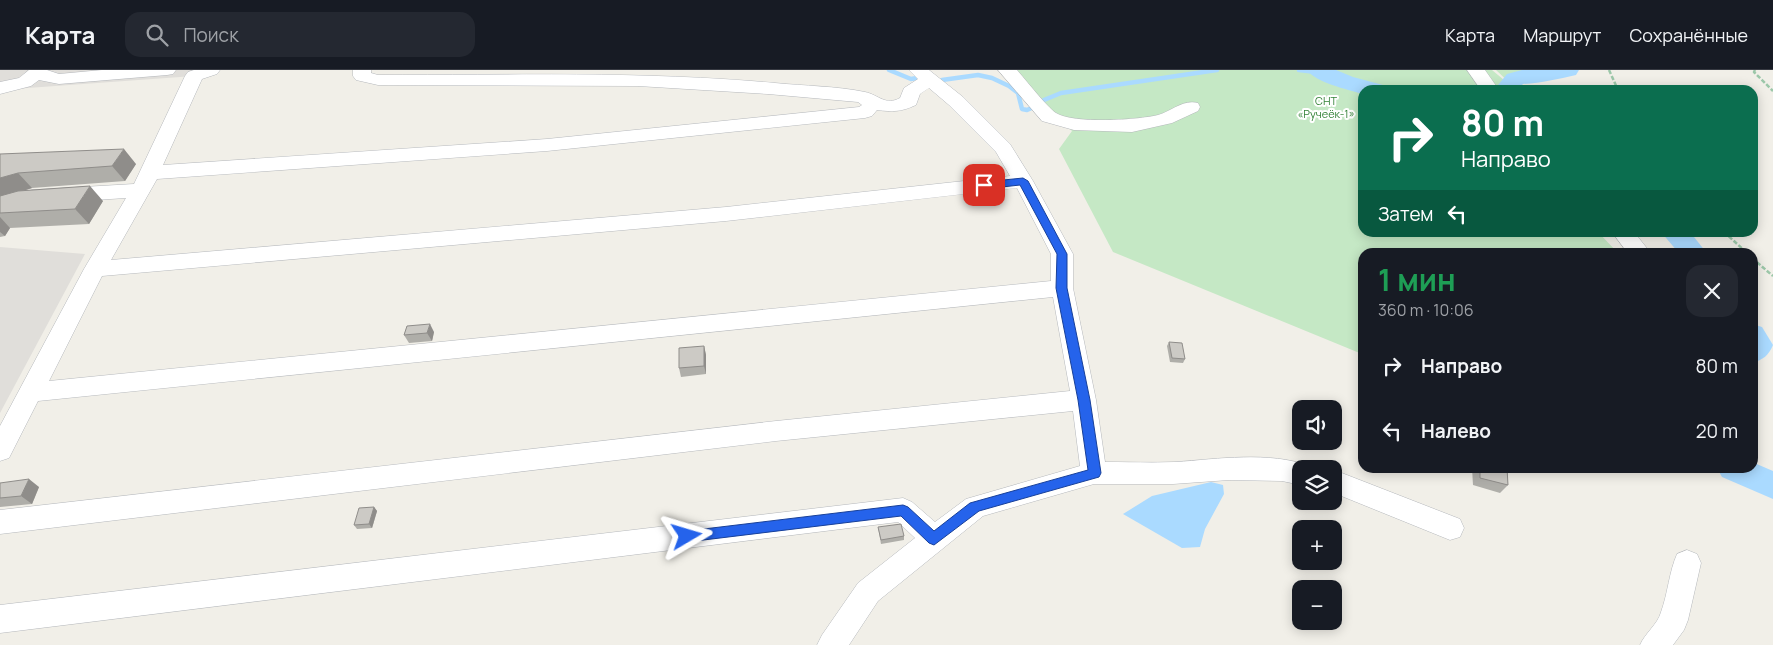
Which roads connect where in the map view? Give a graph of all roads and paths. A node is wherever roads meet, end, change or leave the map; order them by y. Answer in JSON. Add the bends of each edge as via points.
{"nodes":[{"id":1,"x":167,"y":70,"type":"edge"},
{"id":2,"x":362,"y":70,"type":"edge"},
{"id":3,"x":1007,"y":70,"type":"edge"},
{"id":4,"x":1476,"y":70,"type":"edge"},
{"id":5,"x":1609,"y":70,"type":"edge"},
{"id":6,"x":1755,"y":70,"type":"edge"},
{"id":7,"x":37,"y":72,"type":"edge"},
{"id":8,"x":196,"y":72,"type":"edge"},
{"id":9,"x":923,"y":75,"type":"edge"},
{"id":10,"x":1486,"y":85,"type":"edge"},
{"id":11,"x":1616,"y":85,"type":"edge"},
{"id":12,"x":0,"y":88,"type":"edge"},
{"id":13,"x":1773,"y":91,"type":"edge"},
{"id":14,"x":873,"y":104,"type":"junction"},
{"id":15,"x":1191,"y":107,"type":"dead end"},
{"id":16,"x":1023,"y":181,"type":"junction"},
{"id":17,"x":145,"y":182,"type":"junction"},
{"id":18,"x":0,"y":206,"type":"edge"},
{"id":19,"x":1626,"y":237,"type":"edge"},
{"id":20,"x":1730,"y":237,"type":"edge"},
{"id":21,"x":1636,"y":248,"type":"edge"},
{"id":22,"x":1742,"y":248,"type":"edge"},
{"id":23,"x":1758,"y":263,"type":"edge"},
{"id":24,"x":95,"y":269,"type":"junction"},
{"id":25,"x":1773,"y":276,"type":"edge"},
{"id":26,"x":1062,"y":288,"type":"junction"},
{"id":27,"x":32,"y":392,"type":"junction"},
{"id":28,"x":1084,"y":400,"type":"junction"},
{"id":29,"x":0,"y":450,"type":"edge"},
{"id":30,"x":1292,"y":472,"type":"edge"},
{"id":31,"x":1094,"y":473,"type":"junction"},
{"id":32,"x":1342,"y":484,"type":"edge"},
{"id":33,"x":0,"y":522,"type":"edge"},
{"id":34,"x":1450,"y":528,"type":"dead end"},
{"id":35,"x":934,"y":539,"type":"junction"},
{"id":36,"x":1687,"y":563,"type":"dead end"},
{"id":37,"x":0,"y":619,"type":"edge"},
{"id":38,"x":832,"y":645,"type":"edge"},
{"id":39,"x":1655,"y":645,"type":"edge"}],
"edges":[{"from":1,"to":7,"type":"street","via":[[59,79]]},
{"from":2,"to":14,"type":"street","via":[[362,76],[378,80],[638,81],[768,88],[863,97]]},
{"from":3,"to":15,"type":"street","via":[[1049,117],[1074,124],[1132,126],[1164,119]]},
{"from":4,"to":10,"type":"street"},
{"from":5,"to":11,"type":"path"},
{"from":6,"to":13,"type":"path"},
{"from":7,"to":12,"type":"street","via":[[25,82]]},
{"from":8,"to":17,"type":"street"},
{"from":9,"to":14,"type":"street","via":[[911,92],[909,101],[897,107]]},
{"from":9,"to":16,"type":"street","via":[[956,101],[1003,148]]},
{"from":14,"to":17,"type":"street","via":[[865,112]]},
{"from":16,"to":24,"type":"street","via":[[726,214]]},
{"from":16,"to":26,"type":"street","via":[[1062,254]]},
{"from":17,"to":18,"type":"street","via":[[32,197]]},
{"from":17,"to":24,"type":"street"},
{"from":19,"to":21,"type":"street"},
{"from":20,"to":22,"type":"path"},
{"from":23,"to":25,"type":"path"},
{"from":24,"to":27,"type":"street"},
{"from":26,"to":27,"type":"street"},
{"from":26,"to":28,"type":"street"},
{"from":27,"to":29,"type":"street"},
{"from":28,"to":31,"type":"street"},
{"from":28,"to":33,"type":"street","via":[[786,430]]},
{"from":30,"to":31,"type":"street","via":[[1229,469]]},
{"from":31,"to":35,"type":"street","via":[[975,507]]},
{"from":32,"to":34,"type":"street"},
{"from":35,"to":37,"type":"street","via":[[903,510]]},
{"from":35,"to":38,"type":"street","via":[[868,592]]},
{"from":36,"to":39,"type":"street","via":[[1674,620]]}]}
